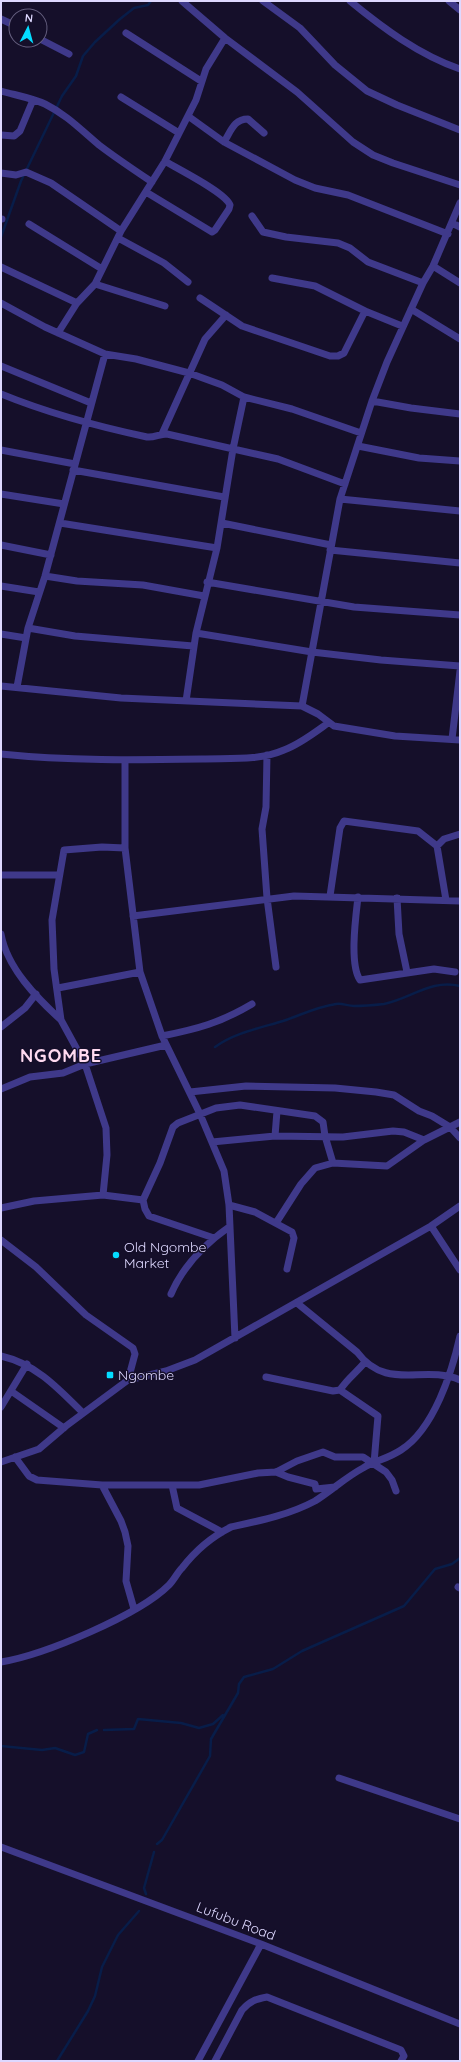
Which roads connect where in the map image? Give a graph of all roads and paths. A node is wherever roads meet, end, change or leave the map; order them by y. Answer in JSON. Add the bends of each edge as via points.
{"nodes":[{"id":1,"x":182,"y":1,"type":"edge"},
{"id":2,"x":263,"y":1,"type":"edge"},
{"id":3,"x":350,"y":1,"type":"edge"},
{"id":4,"x":449,"y":1,"type":"edge"},
{"id":5,"x":460,"y":10,"type":"edge"},
{"id":6,"x":126,"y":32,"type":"dead end"},
{"id":7,"x":225,"y":38,"type":"junction"},
{"id":8,"x":48,"y":43,"type":"edge"},
{"id":9,"x":69,"y":54,"type":"dead end"},
{"id":10,"x":460,"y":69,"type":"edge"},
{"id":11,"x":201,"y":81,"type":"junction"},
{"id":12,"x":1,"y":91,"type":"edge"},
{"id":13,"x":121,"y":97,"type":"dead end"},
{"id":14,"x":32,"y":100,"type":"junction"},
{"id":15,"x":188,"y":116,"type":"junction"},
{"id":16,"x":460,"y":130,"type":"edge"},
{"id":17,"x":179,"y":133,"type":"junction"},
{"id":18,"x":264,"y":133,"type":"dead end"},
{"id":19,"x":1,"y":135,"type":"edge"},
{"id":20,"x":224,"y":142,"type":"junction"},
{"id":21,"x":165,"y":161,"type":"junction"},
{"id":22,"x":1,"y":173,"type":"edge"},
{"id":23,"x":152,"y":182,"type":"junction"},
{"id":24,"x":460,"y":185,"type":"edge"},
{"id":25,"x":146,"y":192,"type":"junction"},
{"id":26,"x":460,"y":203,"type":"edge"},
{"id":27,"x":252,"y":216,"type":"dead end"},
{"id":28,"x":452,"y":223,"type":"junction"},
{"id":29,"x":29,"y":224,"type":"dead end"},
{"id":30,"x":460,"y":226,"type":"edge"},
{"id":31,"x":120,"y":234,"type":"junction"},
{"id":32,"x":448,"y":234,"type":"junction"},
{"id":33,"x":1,"y":266,"type":"edge"},
{"id":34,"x":433,"y":266,"type":"junction"},
{"id":35,"x":102,"y":269,"type":"junction"},
{"id":36,"x":272,"y":278,"type":"dead end"},
{"id":37,"x":188,"y":282,"type":"dead end"},
{"id":38,"x":423,"y":283,"type":"junction"},
{"id":39,"x":460,"y":283,"type":"edge"},
{"id":40,"x":95,"y":284,"type":"junction"},
{"id":41,"x":200,"y":298,"type":"dead end"},
{"id":42,"x":1,"y":303,"type":"edge"},
{"id":43,"x":77,"y":303,"type":"junction"},
{"id":44,"x":164,"y":306,"type":"dead end"},
{"id":45,"x":411,"y":309,"type":"junction"},
{"id":46,"x":365,"y":311,"type":"junction"},
{"id":47,"x":226,"y":315,"type":"junction"},
{"id":48,"x":402,"y":326,"type":"junction"},
{"id":49,"x":58,"y":333,"type":"junction"},
{"id":50,"x":460,"y":339,"type":"edge"},
{"id":51,"x":105,"y":354,"type":"junction"},
{"id":52,"x":1,"y":366,"type":"edge"},
{"id":53,"x":189,"y":373,"type":"junction"},
{"id":54,"x":1,"y":394,"type":"edge"},
{"id":55,"x":244,"y":397,"type":"junction"},
{"id":56,"x":372,"y":401,"type":"junction"},
{"id":57,"x":91,"y":402,"type":"junction"},
{"id":58,"x":460,"y":414,"type":"edge"},
{"id":59,"x":85,"y":424,"type":"junction"},
{"id":60,"x":361,"y":433,"type":"junction"},
{"id":61,"x":162,"y":434,"type":"junction"},
{"id":62,"x":358,"y":446,"type":"junction"},
{"id":63,"x":233,"y":449,"type":"junction"},
{"id":64,"x":1,"y":450,"type":"edge"},
{"id":65,"x":460,"y":461,"type":"edge"},
{"id":66,"x":74,"y":467,"type":"junction"},
{"id":67,"x":345,"y":484,"type":"junction"},
{"id":68,"x":1,"y":494,"type":"edge"},
{"id":69,"x":224,"y":497,"type":"junction"},
{"id":70,"x":340,"y":500,"type":"junction"},
{"id":71,"x":64,"y":504,"type":"junction"},
{"id":72,"x":460,"y":511,"type":"edge"},
{"id":73,"x":60,"y":523,"type":"junction"},
{"id":74,"x":222,"y":523,"type":"junction"},
{"id":75,"x":1,"y":545,"type":"edge"},
{"id":76,"x":216,"y":548,"type":"junction"},
{"id":77,"x":331,"y":548,"type":"junction"},
{"id":78,"x":51,"y":555,"type":"junction"},
{"id":79,"x":460,"y":563,"type":"edge"},
{"id":80,"x":45,"y":576,"type":"junction"},
{"id":81,"x":207,"y":582,"type":"junction"},
{"id":82,"x":1,"y":586,"type":"edge"},
{"id":83,"x":39,"y":592,"type":"junction"},
{"id":84,"x":204,"y":596,"type":"junction"},
{"id":85,"x":321,"y":601,"type":"junction"},
{"id":86,"x":460,"y":615,"type":"edge"},
{"id":87,"x":28,"y":628,"type":"junction"},
{"id":88,"x":1,"y":634,"type":"edge"},
{"id":89,"x":196,"y":634,"type":"junction"},
{"id":90,"x":26,"y":638,"type":"junction"},
{"id":91,"x":193,"y":646,"type":"junction"},
{"id":92,"x":312,"y":652,"type":"junction"},
{"id":93,"x":460,"y":666,"type":"edge"},
{"id":94,"x":460,"y":671,"type":"edge"},
{"id":95,"x":1,"y":686,"type":"edge"},
{"id":96,"x":17,"y":687,"type":"junction"},
{"id":97,"x":186,"y":701,"type":"junction"},
{"id":98,"x":302,"y":706,"type":"junction"},
{"id":99,"x":328,"y":722,"type":"junction"},
{"id":100,"x":456,"y":739,"type":"edge"},
{"id":101,"x":1,"y":754,"type":"edge"},
{"id":102,"x":267,"y":755,"type":"junction"},
{"id":103,"x":125,"y":760,"type":"junction"},
{"id":104,"x":460,"y":834,"type":"edge"},
{"id":105,"x":437,"y":846,"type":"junction"},
{"id":106,"x":125,"y":848,"type":"junction"},
{"id":107,"x":1,"y":875,"type":"edge"},
{"id":108,"x":58,"y":875,"type":"junction"},
{"id":109,"x":330,"y":896,"type":"junction"},
{"id":110,"x":358,"y":897,"type":"junction"},
{"id":111,"x":267,"y":898,"type":"junction"},
{"id":112,"x":397,"y":898,"type":"junction"},
{"id":113,"x":446,"y":900,"type":"junction"},
{"id":114,"x":460,"y":901,"type":"edge"},
{"id":115,"x":133,"y":916,"type":"junction"},
{"id":116,"x":1,"y":934,"type":"edge"},
{"id":117,"x":276,"y":967,"type":"dead end"},
{"id":118,"x":140,"y":972,"type":"junction"},
{"id":119,"x":407,"y":972,"type":"junction"},
{"id":120,"x":455,"y":972,"type":"dead end"},
{"id":121,"x":58,"y":988,"type":"junction"},
{"id":122,"x":36,"y":994,"type":"junction"},
{"id":123,"x":252,"y":1004,"type":"dead end"},
{"id":124,"x":61,"y":1020,"type":"junction"},
{"id":125,"x":1,"y":1027,"type":"edge"},
{"id":126,"x":162,"y":1036,"type":"junction"},
{"id":127,"x":166,"y":1045,"type":"junction"},
{"id":128,"x":85,"y":1064,"type":"junction"},
{"id":129,"x":1,"y":1088,"type":"edge"},
{"id":130,"x":190,"y":1092,"type":"junction"},
{"id":131,"x":277,"y":1112,"type":"junction"},
{"id":132,"x":200,"y":1114,"type":"junction"},
{"id":133,"x":460,"y":1122,"type":"edge"},
{"id":134,"x":450,"y":1127,"type":"junction"},
{"id":135,"x":275,"y":1136,"type":"junction"},
{"id":136,"x":325,"y":1136,"type":"junction"},
{"id":137,"x":460,"y":1138,"type":"edge"},
{"id":138,"x":424,"y":1140,"type":"junction"},
{"id":139,"x":212,"y":1142,"type":"junction"},
{"id":140,"x":332,"y":1163,"type":"junction"},
{"id":141,"x":103,"y":1195,"type":"junction"},
{"id":142,"x":143,"y":1200,"type":"junction"},
{"id":143,"x":229,"y":1205,"type":"junction"},
{"id":144,"x":460,"y":1206,"type":"edge"},
{"id":145,"x":1,"y":1208,"type":"edge"},
{"id":146,"x":276,"y":1223,"type":"junction"},
{"id":147,"x":431,"y":1226,"type":"junction"},
{"id":148,"x":229,"y":1227,"type":"junction"},
{"id":149,"x":214,"y":1238,"type":"junction"},
{"id":150,"x":1,"y":1240,"type":"edge"},
{"id":151,"x":287,"y":1269,"type":"dead end"},
{"id":152,"x":460,"y":1270,"type":"edge"},
{"id":153,"x":171,"y":1294,"type":"dead end"},
{"id":154,"x":297,"y":1303,"type":"junction"},
{"id":155,"x":460,"y":1336,"type":"edge"},
{"id":156,"x":235,"y":1338,"type":"junction"},
{"id":157,"x":458,"y":1349,"type":"edge"},
{"id":158,"x":1,"y":1356,"type":"edge"},
{"id":159,"x":365,"y":1362,"type":"junction"},
{"id":160,"x":27,"y":1364,"type":"junction"},
{"id":161,"x":448,"y":1375,"type":"junction"},
{"id":162,"x":266,"y":1377,"type":"dead end"},
{"id":163,"x":128,"y":1380,"type":"junction"},
{"id":164,"x":460,"y":1380,"type":"edge"},
{"id":165,"x":340,"y":1390,"type":"junction"},
{"id":166,"x":12,"y":1391,"type":"junction"},
{"id":167,"x":1,"y":1407,"type":"edge"},
{"id":168,"x":83,"y":1413,"type":"junction"},
{"id":169,"x":64,"y":1428,"type":"junction"},
{"id":170,"x":15,"y":1458,"type":"junction"},
{"id":171,"x":1,"y":1462,"type":"edge"},
{"id":172,"x":374,"y":1463,"type":"junction"},
{"id":173,"x":276,"y":1472,"type":"junction"},
{"id":174,"x":102,"y":1485,"type":"junction"},
{"id":175,"x":172,"y":1485,"type":"junction"},
{"id":176,"x":337,"y":1486,"type":"junction"},
{"id":177,"x":396,"y":1491,"type":"dead end"},
{"id":178,"x":222,"y":1532,"type":"junction"},
{"id":179,"x":134,"y":1609,"type":"junction"},
{"id":180,"x":1,"y":1662,"type":"edge"},
{"id":181,"x":339,"y":1778,"type":"dead end"},
{"id":182,"x":460,"y":1819,"type":"edge"},
{"id":183,"x":1,"y":1846,"type":"edge"},
{"id":184,"x":260,"y":1944,"type":"junction"},
{"id":185,"x":460,"y":2024,"type":"edge"},
{"id":186,"x":198,"y":2061,"type":"edge"},
{"id":187,"x":215,"y":2061,"type":"edge"},
{"id":188,"x":401,"y":2061,"type":"edge"}],
"edges":[{"from":1,"to":7,"type":"street"},
{"from":2,"to":16,"type":"street","via":[[300,28],[335,65],[367,90],[403,108]]},
{"from":3,"to":10,"type":"street","via":[[403,41]]},
{"from":4,"to":5,"type":"street"},
{"from":6,"to":11,"type":"street"},
{"from":7,"to":11,"type":"street"},
{"from":7,"to":24,"type":"street","via":[[297,92],[353,142],[373,155]]},
{"from":8,"to":9,"type":"street"},
{"from":11,"to":15,"type":"street"},
{"from":12,"to":14,"type":"street"},
{"from":13,"to":17,"type":"street"},
{"from":14,"to":19,"type":"street","via":[[20,131],[14,136]]},
{"from":14,"to":23,"type":"street","via":[[44,103],[70,118],[98,144]]},
{"from":15,"to":17,"type":"street"},
{"from":15,"to":20,"type":"street"},
{"from":17,"to":21,"type":"street"},
{"from":18,"to":20,"type":"street","via":[[248,119],[237,120]]},
{"from":20,"to":32,"type":"street","via":[[295,180],[315,188],[348,195]]},
{"from":21,"to":23,"type":"street"},
{"from":21,"to":25,"type":"street","via":[[229,201],[229,209],[212,232]]},
{"from":22,"to":31,"type":"street","via":[[16,175],[26,172],[50,183]]},
{"from":23,"to":25,"type":"street"},
{"from":25,"to":31,"type":"street"},
{"from":26,"to":28,"type":"street"},
{"from":27,"to":38,"type":"street","via":[[263,232],[338,243],[350,248],[368,262]]},
{"from":28,"to":30,"type":"street"},
{"from":28,"to":32,"type":"street"},
{"from":29,"to":35,"type":"street"},
{"from":31,"to":35,"type":"street"},
{"from":31,"to":37,"type":"street"},
{"from":32,"to":34,"type":"street"},
{"from":33,"to":43,"type":"street"},
{"from":34,"to":38,"type":"street"},
{"from":34,"to":39,"type":"street"},
{"from":35,"to":40,"type":"street"},
{"from":36,"to":46,"type":"street","via":[[315,286]]},
{"from":38,"to":45,"type":"street"},
{"from":40,"to":43,"type":"street"},
{"from":40,"to":44,"type":"street"},
{"from":41,"to":47,"type":"street"},
{"from":42,"to":49,"type":"street"},
{"from":43,"to":49,"type":"street"},
{"from":45,"to":48,"type":"street"},
{"from":45,"to":50,"type":"street"},
{"from":46,"to":47,"type":"street","via":[[344,353],[338,356],[330,356],[242,326]]},
{"from":46,"to":48,"type":"street"},
{"from":47,"to":53,"type":"street","via":[[205,339]]},
{"from":48,"to":56,"type":"street"},
{"from":49,"to":51,"type":"street"},
{"from":51,"to":53,"type":"street"},
{"from":51,"to":57,"type":"street"},
{"from":52,"to":57,"type":"street"},
{"from":53,"to":55,"type":"street","via":[[222,385]]},
{"from":53,"to":61,"type":"street"},
{"from":54,"to":59,"type":"street"},
{"from":55,"to":60,"type":"street","via":[[312,415]]},
{"from":55,"to":63,"type":"street"},
{"from":56,"to":58,"type":"street"},
{"from":56,"to":60,"type":"street"},
{"from":57,"to":59,"type":"street"},
{"from":59,"to":61,"type":"street","via":[[152,438]]},
{"from":59,"to":66,"type":"street"},
{"from":60,"to":62,"type":"street"},
{"from":61,"to":63,"type":"street"},
{"from":62,"to":65,"type":"street","via":[[419,458]]},
{"from":62,"to":67,"type":"street"},
{"from":63,"to":67,"type":"street","via":[[278,459]]},
{"from":63,"to":69,"type":"street"},
{"from":64,"to":66,"type":"street"},
{"from":66,"to":69,"type":"street"},
{"from":66,"to":71,"type":"street"},
{"from":67,"to":70,"type":"street"},
{"from":68,"to":71,"type":"street"},
{"from":69,"to":74,"type":"street"},
{"from":70,"to":72,"type":"street"},
{"from":70,"to":77,"type":"street"},
{"from":71,"to":73,"type":"street"},
{"from":73,"to":76,"type":"street"},
{"from":73,"to":78,"type":"street"},
{"from":74,"to":76,"type":"street"},
{"from":74,"to":77,"type":"street"},
{"from":75,"to":78,"type":"street"},
{"from":76,"to":81,"type":"street"},
{"from":77,"to":79,"type":"street"},
{"from":77,"to":85,"type":"street"},
{"from":78,"to":80,"type":"street"},
{"from":80,"to":83,"type":"street"},
{"from":80,"to":84,"type":"street","via":[[77,581],[143,585]]},
{"from":81,"to":84,"type":"street"},
{"from":81,"to":85,"type":"street"},
{"from":82,"to":83,"type":"street"},
{"from":83,"to":87,"type":"street"},
{"from":84,"to":89,"type":"street"},
{"from":85,"to":86,"type":"street"},
{"from":85,"to":92,"type":"street"},
{"from":87,"to":90,"type":"street"},
{"from":87,"to":91,"type":"street","via":[[75,636]]},
{"from":88,"to":90,"type":"street"},
{"from":89,"to":91,"type":"street"},
{"from":89,"to":92,"type":"street"},
{"from":90,"to":96,"type":"street"},
{"from":91,"to":97,"type":"street"},
{"from":92,"to":93,"type":"street"},
{"from":92,"to":98,"type":"street"},
{"from":94,"to":100,"type":"street"},
{"from":95,"to":96,"type":"street"},
{"from":96,"to":97,"type":"street","via":[[121,698]]},
{"from":97,"to":98,"type":"street"},
{"from":98,"to":99,"type":"street"},
{"from":99,"to":100,"type":"street","via":[[334,726],[395,736]]},
{"from":99,"to":102,"type":"street","via":[[304,740]]},
{"from":101,"to":103,"type":"street"},
{"from":102,"to":103,"type":"street"},
{"from":102,"to":111,"type":"street","via":[[266,807],[262,829]]},
{"from":103,"to":106,"type":"street"},
{"from":104,"to":105,"type":"street","via":[[444,839]]},
{"from":105,"to":109,"type":"street","via":[[418,831],[344,821],[340,828]]},
{"from":105,"to":113,"type":"street"},
{"from":106,"to":108,"type":"street","via":[[66,849],[62,852]]},
{"from":106,"to":115,"type":"street"},
{"from":107,"to":108,"type":"street"},
{"from":108,"to":121,"type":"street","via":[[52,920],[52,946]]},
{"from":109,"to":110,"type":"street"},
{"from":109,"to":111,"type":"street"},
{"from":110,"to":112,"type":"street"},
{"from":110,"to":119,"type":"street","via":[[354,939],[358,978],[371,980]]},
{"from":111,"to":115,"type":"street"},
{"from":111,"to":117,"type":"street"},
{"from":112,"to":113,"type":"street"},
{"from":112,"to":119,"type":"street","via":[[399,934]]},
{"from":113,"to":114,"type":"street"},
{"from":115,"to":118,"type":"street"},
{"from":116,"to":122,"type":"street","via":[[6,951],[17,970]]},
{"from":118,"to":121,"type":"street"},
{"from":118,"to":126,"type":"street"},
{"from":119,"to":120,"type":"street","via":[[434,969]]},
{"from":121,"to":124,"type":"street"},
{"from":122,"to":124,"type":"street"},
{"from":122,"to":125,"type":"street","via":[[25,1008]]},
{"from":123,"to":126,"type":"street","via":[[231,1017],[206,1027]]},
{"from":124,"to":128,"type":"street"},
{"from":126,"to":127,"type":"street"},
{"from":127,"to":128,"type":"street"},
{"from":127,"to":130,"type":"street"},
{"from":128,"to":129,"type":"street","via":[[63,1073],[30,1078]]},
{"from":128,"to":141,"type":"street","via":[[106,1128],[107,1156]]},
{"from":130,"to":132,"type":"street"},
{"from":130,"to":134,"type":"street","via":[[246,1086],[335,1088],[376,1092],[394,1095]]},
{"from":131,"to":132,"type":"street","via":[[240,1105],[216,1108]]},
{"from":131,"to":135,"type":"street"},
{"from":131,"to":136,"type":"street","via":[[315,1116],[323,1122]]},
{"from":132,"to":139,"type":"street"},
{"from":132,"to":142,"type":"street","via":[[173,1127]]},
{"from":133,"to":134,"type":"street"},
{"from":134,"to":137,"type":"street"},
{"from":134,"to":138,"type":"street"},
{"from":135,"to":136,"type":"street"},
{"from":135,"to":139,"type":"street"},
{"from":136,"to":138,"type":"street","via":[[392,1131],[404,1132]]},
{"from":136,"to":140,"type":"street"},
{"from":138,"to":140,"type":"street","via":[[387,1166]]},
{"from":139,"to":143,"type":"street","via":[[224,1171]]},
{"from":140,"to":146,"type":"street","via":[[315,1168],[308,1174]]},
{"from":141,"to":142,"type":"street"},
{"from":141,"to":145,"type":"street","via":[[34,1201]]},
{"from":142,"to":149,"type":"street","via":[[150,1216]]},
{"from":143,"to":146,"type":"street","via":[[255,1212]]},
{"from":143,"to":148,"type":"street"},
{"from":144,"to":147,"type":"street"},
{"from":146,"to":151,"type":"street","via":[[293,1234]]},
{"from":147,"to":152,"type":"street"},
{"from":147,"to":154,"type":"street"},
{"from":148,"to":149,"type":"street"},
{"from":148,"to":156,"type":"street"},
{"from":149,"to":153,"type":"street","via":[[184,1269]]},
{"from":150,"to":163,"type":"street","via":[[36,1267],[86,1315],[133,1348],[135,1354]]},
{"from":154,"to":156,"type":"street"},
{"from":154,"to":159,"type":"street","via":[[357,1352]]},
{"from":155,"to":157,"type":"street"},
{"from":156,"to":163,"type":"street","via":[[195,1360],[166,1371]]},
{"from":157,"to":161,"type":"street"},
{"from":158,"to":160,"type":"street"},
{"from":159,"to":161,"type":"street","via":[[390,1375]]},
{"from":159,"to":165,"type":"street"},
{"from":160,"to":166,"type":"street"},
{"from":160,"to":168,"type":"street","via":[[43,1374]]},
{"from":161,"to":164,"type":"street"},
{"from":161,"to":172,"type":"street","via":[[431,1416],[414,1438],[402,1450]]},
{"from":162,"to":165,"type":"street","via":[[333,1391]]},
{"from":163,"to":168,"type":"street"},
{"from":165,"to":172,"type":"street","via":[[378,1416]]},
{"from":166,"to":167,"type":"street"},
{"from":166,"to":169,"type":"street"},
{"from":168,"to":169,"type":"street"},
{"from":169,"to":170,"type":"street","via":[[39,1449]]},
{"from":170,"to":171,"type":"street"},
{"from":170,"to":174,"type":"street","via":[[29,1476],[37,1480]]},
{"from":172,"to":173,"type":"street","via":[[363,1457],[335,1457],[323,1452]]},
{"from":172,"to":176,"type":"street","via":[[362,1468]]},
{"from":172,"to":177,"type":"street","via":[[386,1472]]},
{"from":173,"to":175,"type":"street","via":[[258,1473],[199,1485]]},
{"from":173,"to":176,"type":"street","via":[[315,1484],[316,1488]]},
{"from":174,"to":175,"type":"street"},
{"from":174,"to":179,"type":"street","via":[[125,1532],[128,1546],[126,1581]]},
{"from":175,"to":178,"type":"street","via":[[177,1508]]},
{"from":176,"to":178,"type":"street","via":[[293,1511],[231,1527]]},
{"from":178,"to":179,"type":"street","via":[[199,1549],[169,1585],[151,1600]]},
{"from":179,"to":180,"type":"street","via":[[86,1634],[37,1653]]},
{"from":181,"to":182,"type":"street"},
{"from":183,"to":184,"type":"street","name":"Lufubu Road"},
{"from":184,"to":185,"type":"street","name":"Lufubu Road"},
{"from":184,"to":186,"type":"street"},
{"from":187,"to":188,"type":"street","via":[[242,2010],[248,2003],[267,1997],[401,2050],[404,2056]]}]}
